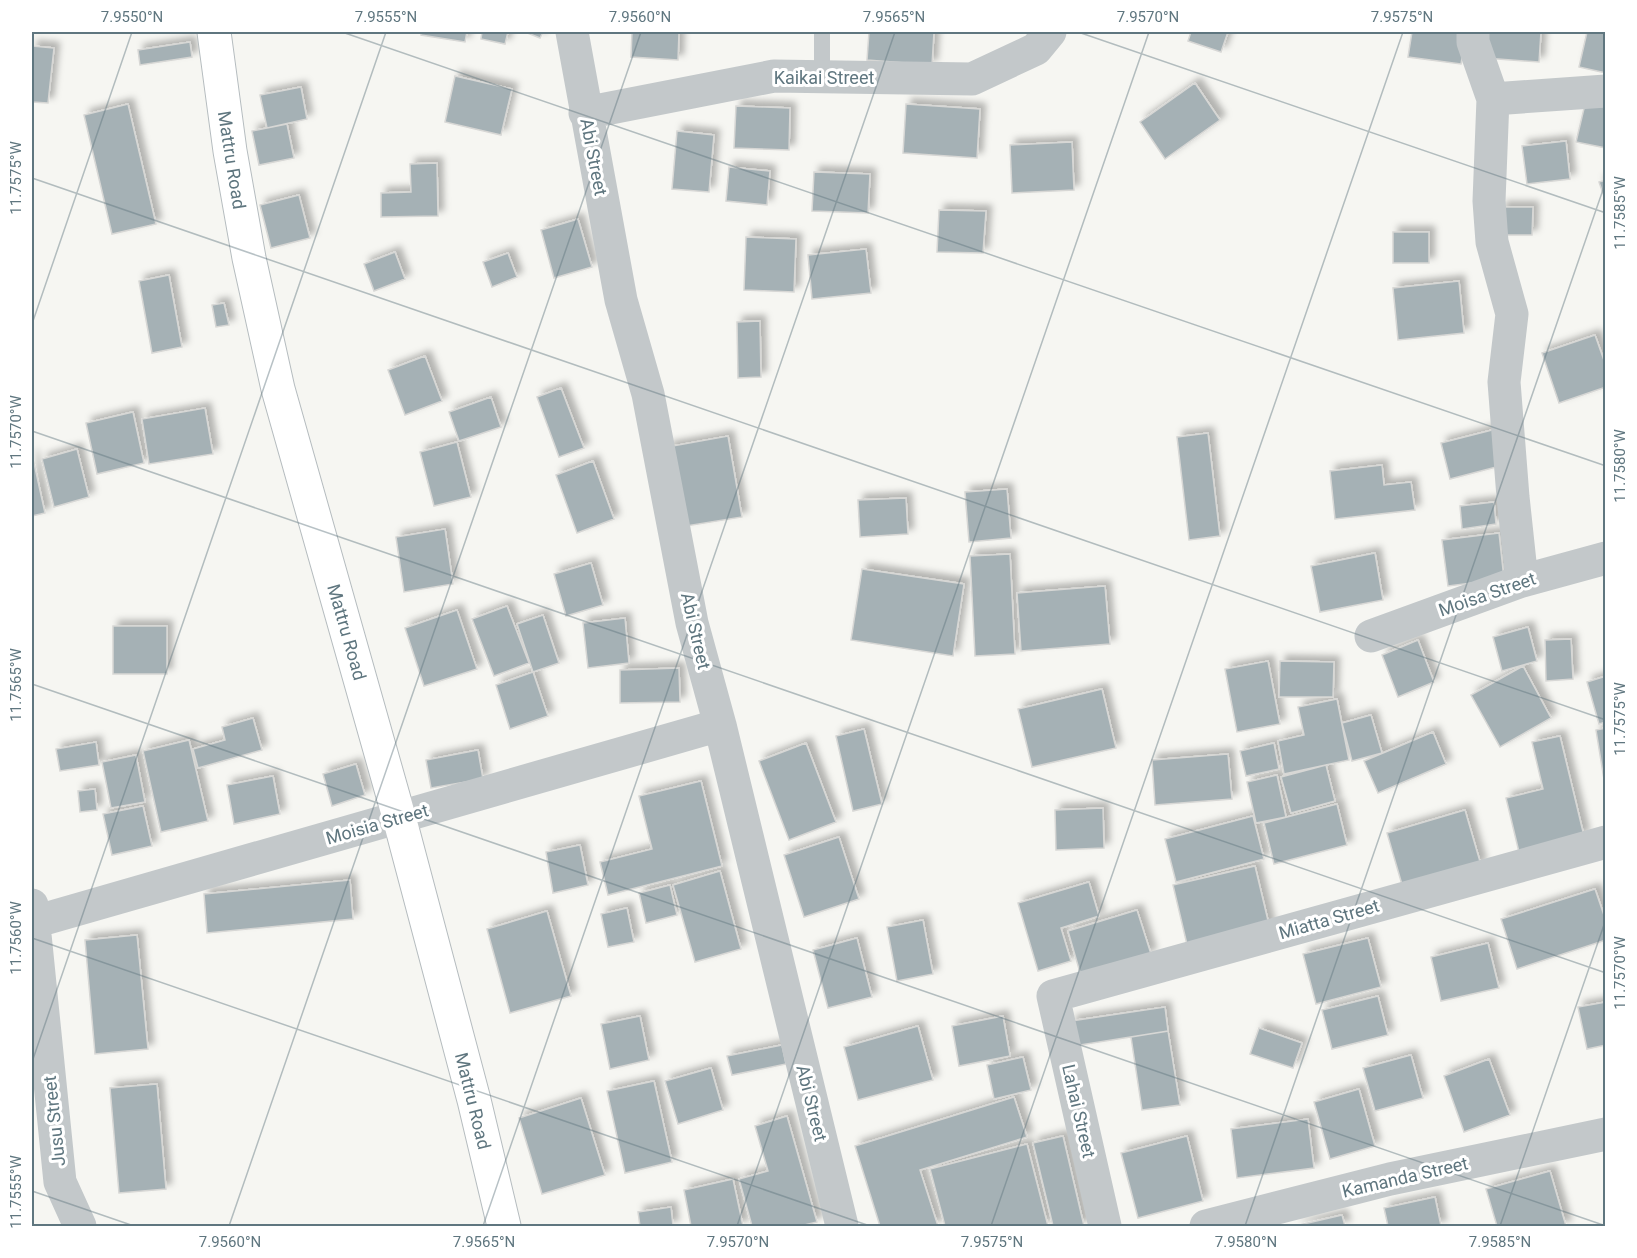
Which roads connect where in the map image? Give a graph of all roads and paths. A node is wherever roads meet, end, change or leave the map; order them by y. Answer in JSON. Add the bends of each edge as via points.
{"nodes":[{"id":1,"x":214,"y":32,"type":"edge"},
{"id":2,"x":572,"y":32,"type":"edge"},
{"id":3,"x":822,"y":32,"type":"edge"},
{"id":4,"x":1050,"y":32,"type":"edge"},
{"id":5,"x":1473,"y":32,"type":"edge"},
{"id":6,"x":822,"y":76,"type":"junction"},
{"id":7,"x":1605,"y":91,"type":"edge"},
{"id":8,"x":1493,"y":99,"type":"junction"},
{"id":9,"x":585,"y":113,"type":"junction"},
{"id":10,"x":1605,"y":558,"type":"edge"},
{"id":11,"x":1522,"y":581,"type":"junction"},
{"id":12,"x":1371,"y":636,"type":"dead end"},
{"id":13,"x":720,"y":725,"type":"junction"},
{"id":14,"x":399,"y":817,"type":"junction"},
{"id":15,"x":1605,"y":842,"type":"edge"},
{"id":16,"x":33,"y":913,"type":"edge"},
{"id":17,"x":1053,"y":996,"type":"joint"},
{"id":18,"x":1605,"y":1134,"type":"edge"},
{"id":19,"x":80,"y":1227,"type":"edge"},
{"id":20,"x":504,"y":1227,"type":"edge"},
{"id":21,"x":842,"y":1227,"type":"edge"},
{"id":22,"x":1105,"y":1227,"type":"edge"},
{"id":23,"x":1206,"y":1227,"type":"edge"}],
"edges":[{"from":1,"to":14,"type":"main road","name":"Mattru Road","via":[[246,246],[278,389]]},
{"from":2,"to":9,"type":"street","name":"Abi Street"},
{"from":3,"to":6,"type":"lane"},
{"from":4,"to":6,"type":"street","name":"Kaikai Street","via":[[1036,49],[972,79]]},
{"from":5,"to":8,"type":"street"},
{"from":6,"to":9,"type":"street","name":"Kaikai Street","via":[[774,76]]},
{"from":7,"to":8,"type":"street"},
{"from":8,"to":11,"type":"street","via":[[1492,242],[1512,314],[1504,382]]},
{"from":9,"to":13,"type":"street","name":"Abi Street","via":[[621,300],[648,394],[692,623]]},
{"from":10,"to":11,"type":"street","name":"Moisa Street"},
{"from":11,"to":12,"type":"street","name":"Moisa Street"},
{"from":13,"to":14,"type":"street","name":"Moisia Street"},
{"from":13,"to":21,"type":"street","name":"Abi Street"},
{"from":14,"to":16,"type":"street","name":"Moisia Street"},
{"from":14,"to":20,"type":"main road","name":"Mattru Road"},
{"from":15,"to":17,"type":"street","name":"Miatta Street"},
{"from":16,"to":19,"type":"street","name":"Jusu Street","via":[[60,1182]]},
{"from":17,"to":22,"type":"street","name":"Lahai Street"},
{"from":18,"to":23,"type":"street","name":"Kamanda Street","via":[[1390,1179]]}]}
